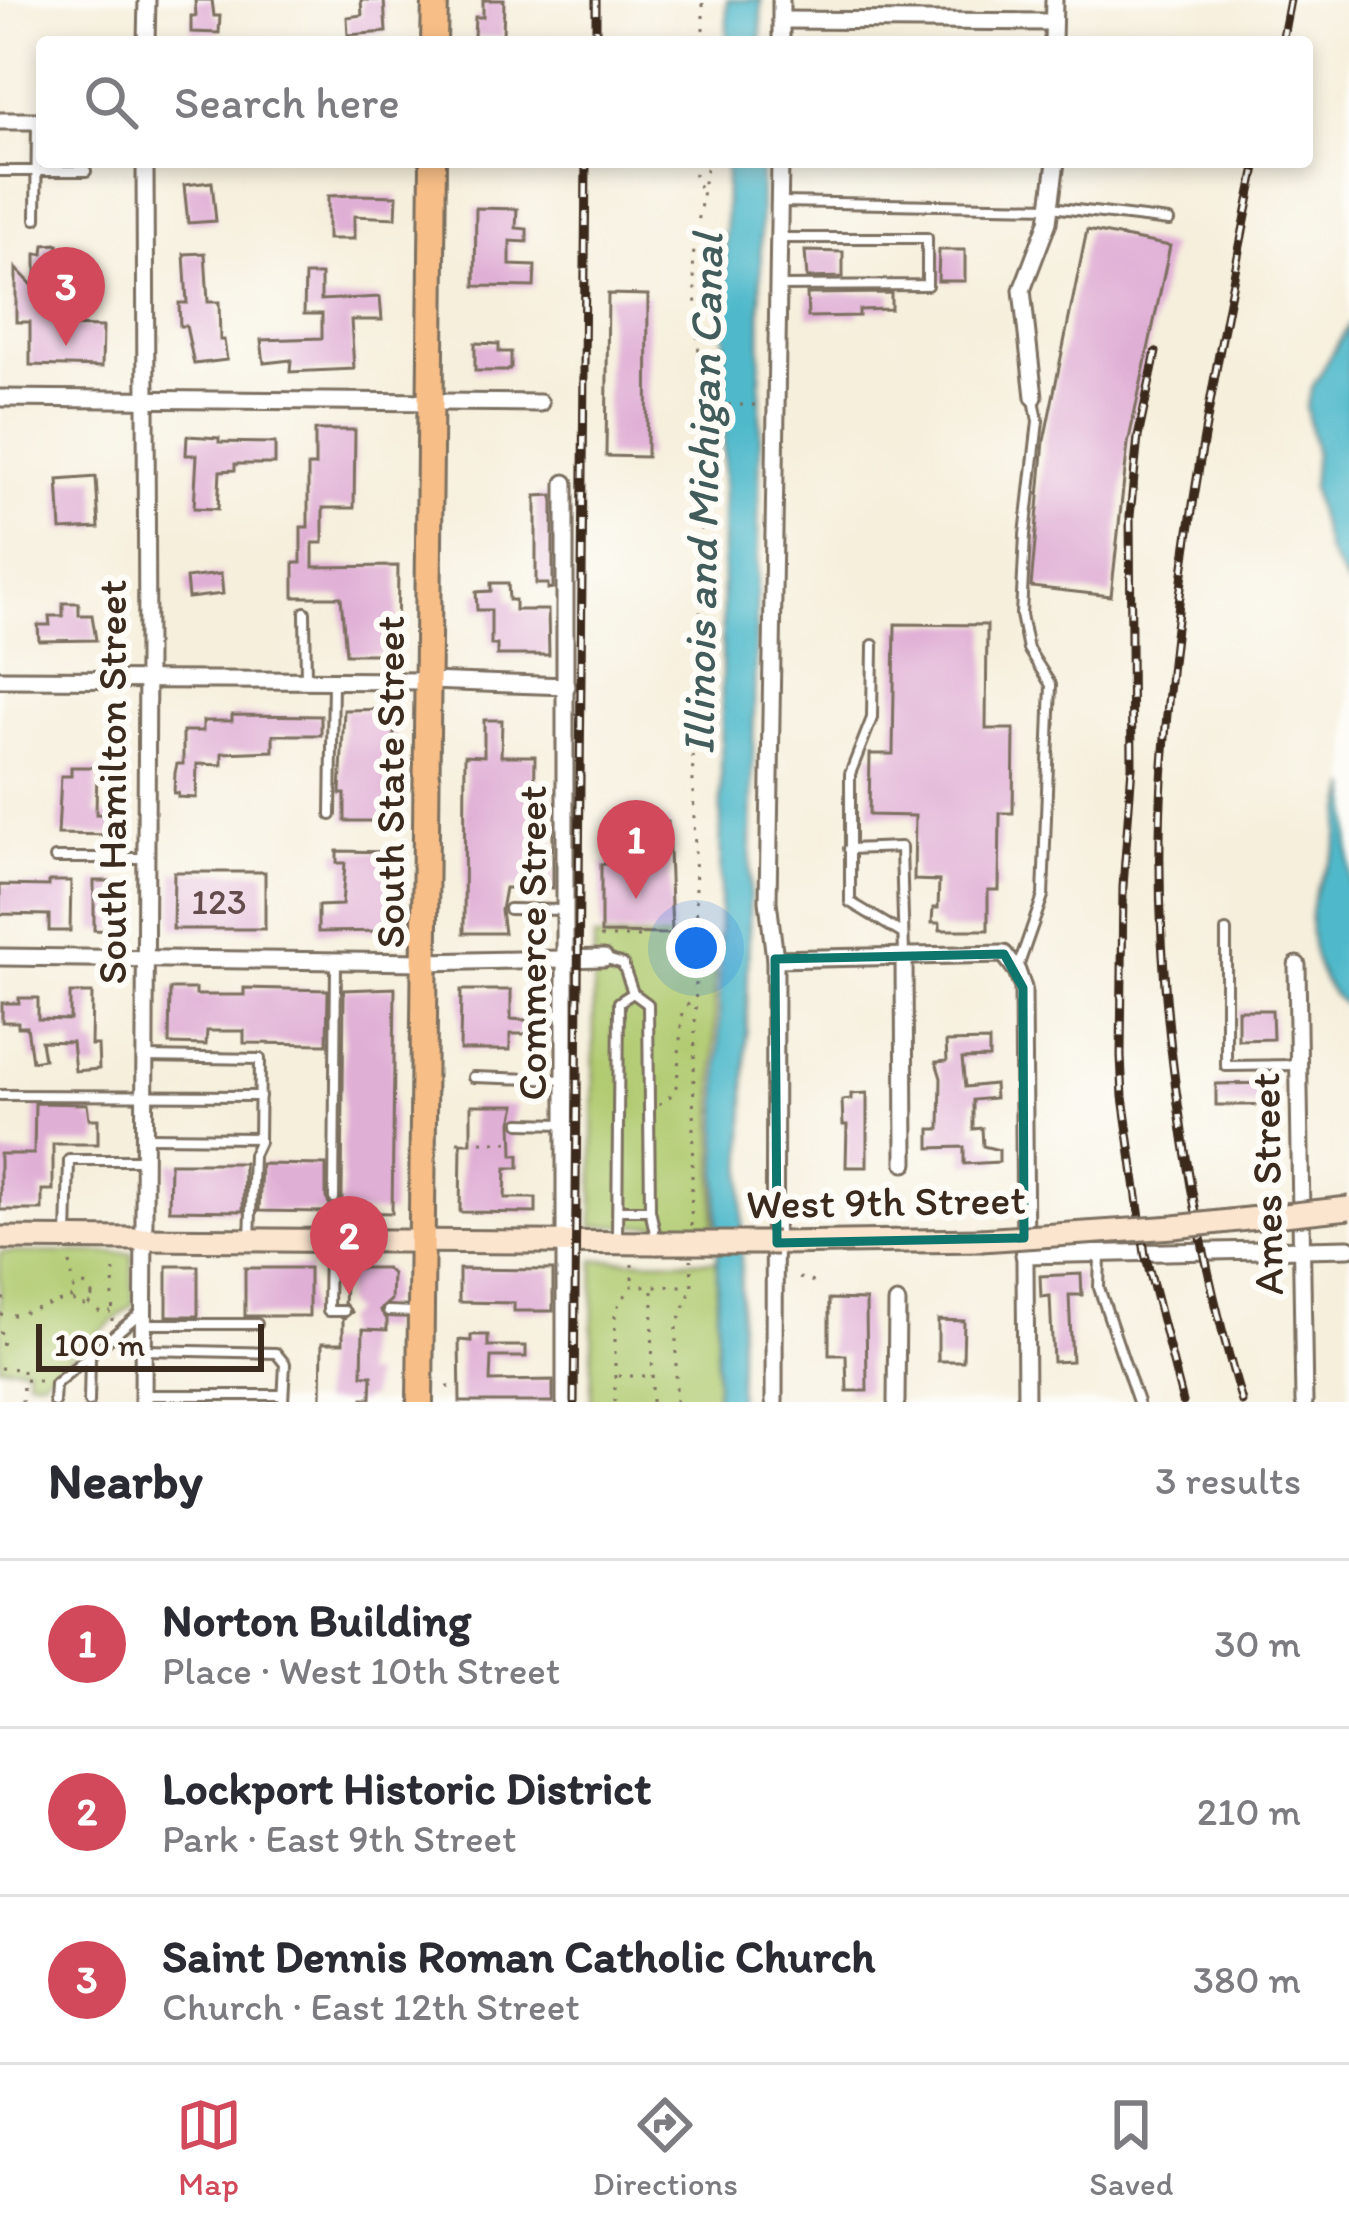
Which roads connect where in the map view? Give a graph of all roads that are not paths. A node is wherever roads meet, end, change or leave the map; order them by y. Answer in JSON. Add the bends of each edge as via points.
{"nodes":[{"id":1,"x":147,"y":0,"type":"edge"},
{"id":2,"x":435,"y":0,"type":"edge"},
{"id":3,"x":782,"y":0,"type":"edge"},
{"id":4,"x":1054,"y":0,"type":"edge"},
{"id":5,"x":781,"y":20,"type":"junction"},
{"id":6,"x":1053,"y":22,"type":"junction"},
{"id":7,"x":146,"y":36,"type":"edge"},
{"id":8,"x":434,"y":36,"type":"edge"},
{"id":9,"x":781,"y":36,"type":"edge"},
{"id":10,"x":1053,"y":36,"type":"edge"},
{"id":11,"x":0,"y":121,"type":"edge"},
{"id":12,"x":36,"y":121,"type":"edge"},
{"id":13,"x":36,"y":168,"type":"edge"},
{"id":14,"x":145,"y":168,"type":"edge"},
{"id":15,"x":433,"y":168,"type":"edge"},
{"id":16,"x":780,"y":168,"type":"edge"},
{"id":17,"x":1055,"y":168,"type":"edge"},
{"id":18,"x":0,"y":171,"type":"edge"},
{"id":19,"x":36,"y":171,"type":"junction"},
{"id":20,"x":86,"y":172,"type":"dead end"},
{"id":21,"x":780,"y":202,"type":"junction"},
{"id":22,"x":1051,"y":207,"type":"junction"},
{"id":23,"x":36,"y":219,"type":"dead end"},
{"id":24,"x":1168,"y":221,"type":"dead end"},
{"id":25,"x":780,"y":238,"type":"junction"},
{"id":26,"x":779,"y":286,"type":"junction"},
{"id":27,"x":1034,"y":397,"type":"joint"},
{"id":28,"x":0,"y":398,"type":"edge"},
{"id":29,"x":431,"y":399,"type":"junction"},
{"id":30,"x":146,"y":400,"type":"junction"},
{"id":31,"x":540,"y":403,"type":"dead end"},
{"id":32,"x":566,"y":483,"type":"dead end"},
{"id":33,"x":305,"y":612,"type":"dead end"},
{"id":34,"x":873,"y":645,"type":"dead end"},
{"id":35,"x":0,"y":680,"type":"edge"},
{"id":36,"x":147,"y":680,"type":"junction"},
{"id":37,"x":306,"y":680,"type":"junction"},
{"id":38,"x":333,"y":680,"type":"junction"},
{"id":39,"x":429,"y":681,"type":"junction"},
{"id":40,"x":567,"y":686,"type":"junction"},
{"id":41,"x":331,"y":815,"type":"dead end"},
{"id":42,"x":849,"y":849,"type":"junction"},
{"id":43,"x":55,"y":858,"type":"dead end"},
{"id":44,"x":146,"y":858,"type":"junction"},
{"id":45,"x":509,"y":909,"type":"dead end"},
{"id":46,"x":567,"y":910,"type":"junction"},
{"id":47,"x":1226,"y":931,"type":"dead end"},
{"id":48,"x":903,"y":934,"type":"junction"},
{"id":49,"x":904,"y":956,"type":"junction"},
{"id":50,"x":0,"y":957,"type":"edge"},
{"id":51,"x":604,"y":958,"type":"joint"},
{"id":52,"x":146,"y":959,"type":"junction"},
{"id":53,"x":567,"y":959,"type":"junction"},
{"id":54,"x":775,"y":959,"type":"junction"},
{"id":55,"x":538,"y":960,"type":"junction"},
{"id":56,"x":336,"y":961,"type":"junction"},
{"id":57,"x":426,"y":962,"type":"junction"},
{"id":58,"x":1298,"y":965,"type":"dead end"},
{"id":59,"x":1017,"y":971,"type":"junction"},
{"id":60,"x":633,"y":993,"type":"junction"},
{"id":61,"x":567,"y":1014,"type":"junction"},
{"id":62,"x":146,"y":1057,"type":"junction"},
{"id":63,"x":1300,"y":1065,"type":"junction"},
{"id":64,"x":473,"y":1077,"type":"dead end"},
{"id":65,"x":567,"y":1080,"type":"junction"},
{"id":66,"x":0,"y":1095,"type":"edge"},
{"id":67,"x":146,"y":1095,"type":"junction"},
{"id":68,"x":260,"y":1096,"type":"junction"},
{"id":69,"x":520,"y":1123,"type":"dead end"},
{"id":70,"x":567,"y":1124,"type":"junction"},
{"id":71,"x":146,"y":1137,"type":"junction"},
{"id":72,"x":260,"y":1138,"type":"junction"},
{"id":73,"x":146,"y":1160,"type":"junction"},
{"id":74,"x":905,"y":1163,"type":"dead end"},
{"id":75,"x":334,"y":1198,"type":"dead end"},
{"id":76,"x":1349,"y":1208,"type":"edge"},
{"id":77,"x":618,"y":1210,"type":"junction"},
{"id":78,"x":650,"y":1210,"type":"junction"},
{"id":79,"x":334,"y":1212,"type":"dead end"},
{"id":80,"x":0,"y":1238,"type":"edge"},
{"id":81,"x":146,"y":1241,"type":"junction"},
{"id":82,"x":250,"y":1241,"type":"junction"},
{"id":83,"x":331,"y":1241,"type":"junction"},
{"id":84,"x":424,"y":1241,"type":"junction"},
{"id":85,"x":566,"y":1242,"type":"junction"},
{"id":86,"x":657,"y":1243,"type":"junction"},
{"id":87,"x":777,"y":1243,"type":"junction"},
{"id":88,"x":1304,"y":1248,"type":"junction"},
{"id":89,"x":1349,"y":1248,"type":"edge"},
{"id":90,"x":68,"y":1251,"type":"junction"},
{"id":91,"x":625,"y":1251,"type":"junction"},
{"id":92,"x":1024,"y":1255,"type":"junction"},
{"id":93,"x":1100,"y":1255,"type":"junction"},
{"id":94,"x":897,"y":1303,"type":"dead end"},
{"id":95,"x":344,"y":1311,"type":"dead end"},
{"id":96,"x":388,"y":1312,"type":"dead end"},
{"id":97,"x":422,"y":1313,"type":"junction"},
{"id":98,"x":144,"y":1317,"type":"junction"},
{"id":99,"x":257,"y":1324,"type":"dead end"},
{"id":100,"x":144,"y":1350,"type":"junction"},
{"id":101,"x":90,"y":1357,"type":"junction"},
{"id":102,"x":143,"y":1399,"type":"edge"},
{"id":103,"x":283,"y":1399,"type":"edge"},
{"id":104,"x":54,"y":1402,"type":"edge"},
{"id":105,"x":89,"y":1402,"type":"edge"},
{"id":106,"x":420,"y":1402,"type":"edge"},
{"id":107,"x":565,"y":1402,"type":"edge"},
{"id":108,"x":774,"y":1402,"type":"edge"},
{"id":109,"x":896,"y":1402,"type":"edge"},
{"id":110,"x":1026,"y":1402,"type":"edge"},
{"id":111,"x":1138,"y":1402,"type":"edge"},
{"id":112,"x":1304,"y":1402,"type":"edge"}],
"edges":[{"from":1,"to":7,"type":"street"},
{"from":2,"to":8,"type":"main road"},
{"from":3,"to":5,"type":"street"},
{"from":4,"to":6,"type":"street"},
{"from":5,"to":6,"type":"street"},
{"from":5,"to":9,"type":"street"},
{"from":6,"to":10,"type":"street"},
{"from":11,"to":12,"type":"street"},
{"from":13,"to":19,"type":"lane"},
{"from":14,"to":30,"type":"street","name":"South Hamilton Street"},
{"from":15,"to":29,"type":"main road","name":"South State Street"},
{"from":16,"to":21,"type":"street"},
{"from":17,"to":22,"type":"street"},
{"from":18,"to":19,"type":"lane"},
{"from":19,"to":20,"type":"lane"},
{"from":19,"to":23,"type":"lane"},
{"from":21,"to":22,"type":"lane"},
{"from":21,"to":25,"type":"street"},
{"from":22,"to":24,"type":"lane"},
{"from":22,"to":27,"type":"street","via":[[1022,290]]},
{"from":25,"to":26,"type":"street"},
{"from":25,"to":26,"type":"lane","via":[[927,238],[927,285]]},
{"from":26,"to":54,"type":"street","via":[[768,901]]},
{"from":27,"to":59,"type":"lane","via":[[1021,615],[1028,649],[1051,685],[1043,896]]},
{"from":28,"to":30,"type":"street"},
{"from":29,"to":30,"type":"street"},
{"from":29,"to":31,"type":"street"},
{"from":29,"to":39,"type":"main road","name":"South State Street"},
{"from":30,"to":36,"type":"street","name":"South Hamilton Street"},
{"from":32,"to":40,"type":"street","name":"Commerce Street"},
{"from":33,"to":37,"type":"lane"},
{"from":34,"to":42,"type":"lane","via":[[872,718],[850,774]]},
{"from":35,"to":36,"type":"street"},
{"from":36,"to":37,"type":"street"},
{"from":36,"to":44,"type":"street","name":"South Hamilton Street"},
{"from":37,"to":38,"type":"street"},
{"from":38,"to":39,"type":"street"},
{"from":38,"to":41,"type":"lane"},
{"from":39,"to":40,"type":"street"},
{"from":39,"to":57,"type":"main road","name":"South State Street"},
{"from":40,"to":46,"type":"street","name":"Commerce Street"},
{"from":42,"to":48,"type":"lane","via":[[850,902]]},
{"from":42,"to":48,"type":"lane","via":[[901,848]]},
{"from":43,"to":44,"type":"lane"},
{"from":44,"to":52,"type":"street","name":"South Hamilton Street"},
{"from":45,"to":46,"type":"lane"},
{"from":46,"to":53,"type":"street","name":"Commerce Street"},
{"from":47,"to":63,"type":"lane","via":[[1226,1066]]},
{"from":48,"to":49,"type":"lane"},
{"from":49,"to":54,"type":"street"},
{"from":49,"to":59,"type":"street","via":[[1004,954]]},
{"from":49,"to":74,"type":"street"},
{"from":50,"to":52,"type":"street"},
{"from":51,"to":53,"type":"street"},
{"from":51,"to":60,"type":"lane","via":[[622,964]]},
{"from":52,"to":56,"type":"street"},
{"from":52,"to":62,"type":"street","name":"South Hamilton Street"},
{"from":53,"to":55,"type":"street"},
{"from":53,"to":61,"type":"street","name":"Commerce Street"},
{"from":54,"to":87,"type":"street"},
{"from":55,"to":57,"type":"street"},
{"from":55,"to":61,"type":"lane","via":[[539,1014]]},
{"from":56,"to":57,"type":"street"},
{"from":56,"to":75,"type":"lane"},
{"from":57,"to":84,"type":"main road","name":"South State Street"},
{"from":58,"to":63,"type":"street","name":"Ames Street"},
{"from":59,"to":92,"type":"street"},
{"from":60,"to":77,"type":"lane","via":[[619,1002]]},
{"from":60,"to":78,"type":"lane","via":[[648,1004]]},
{"from":61,"to":65,"type":"street","name":"Commerce Street"},
{"from":62,"to":67,"type":"street","name":"South Hamilton Street"},
{"from":62,"to":68,"type":"lane","via":[[260,1059]]},
{"from":63,"to":88,"type":"street","name":"Ames Street"},
{"from":64,"to":65,"type":"lane"},
{"from":65,"to":70,"type":"street","name":"Commerce Street"},
{"from":66,"to":67,"type":"lane"},
{"from":67,"to":68,"type":"lane"},
{"from":67,"to":71,"type":"street","name":"South Hamilton Street"},
{"from":68,"to":72,"type":"lane"},
{"from":69,"to":70,"type":"lane"},
{"from":70,"to":85,"type":"street","name":"Commerce Street"},
{"from":71,"to":72,"type":"lane"},
{"from":71,"to":73,"type":"street","name":"South Hamilton Street"},
{"from":72,"to":82,"type":"lane"},
{"from":73,"to":81,"type":"street","name":"South Hamilton Street"},
{"from":73,"to":90,"type":"lane","via":[[69,1160]]},
{"from":76,"to":87,"type":"main road","name":"West 9th Street","bridge":true,"via":[[982,1240]]},
{"from":77,"to":78,"type":"lane"},
{"from":77,"to":91,"type":"lane"},
{"from":78,"to":86,"type":"lane"},
{"from":79,"to":83,"type":"lane"},
{"from":80,"to":90,"type":"main road","name":"West 9th Street"},
{"from":81,"to":82,"type":"main road","name":"West 9th Street"},
{"from":81,"to":90,"type":"main road","name":"West 9th Street"},
{"from":81,"to":98,"type":"street","name":"South Hamilton Street"},
{"from":82,"to":83,"type":"main road","name":"West 9th Street"},
{"from":83,"to":84,"type":"main road","name":"West 9th Street"},
{"from":83,"to":95,"type":"lane","via":[[328,1311]]},
{"from":84,"to":85,"type":"main road","name":"West 9th Street"},
{"from":84,"to":97,"type":"main road","name":"South State Street"},
{"from":85,"to":91,"type":"main road","name":"West 9th Street"},
{"from":85,"to":107,"type":"street","name":"Commerce Street"},
{"from":86,"to":87,"type":"main road","name":"West 9th Street","bridge":true},
{"from":86,"to":91,"type":"main road","name":"West 9th Street"},
{"from":87,"to":108,"type":"street"},
{"from":88,"to":89,"type":"street","name":"West 9th Street"},
{"from":88,"to":93,"type":"street","name":"West 9th Street"},
{"from":88,"to":112,"type":"street","name":"Ames Street"},
{"from":92,"to":93,"type":"street","name":"West 9th Street"},
{"from":92,"to":110,"type":"street"},
{"from":93,"to":111,"type":"lane","via":[[1099,1288]]},
{"from":94,"to":109,"type":"street"},
{"from":96,"to":97,"type":"lane"},
{"from":97,"to":106,"type":"main road","name":"South State Street"},
{"from":98,"to":99,"type":"lane"},
{"from":98,"to":100,"type":"street","name":"South Hamilton Street"},
{"from":98,"to":101,"type":"lane"},
{"from":100,"to":102,"type":"street","name":"South Hamilton Street"},
{"from":100,"to":103,"type":"lane","via":[[275,1353],[285,1364]]},
{"from":101,"to":104,"type":"lane","via":[[55,1384]]},
{"from":101,"to":105,"type":"lane"},
{"from":102,"to":103,"type":"lane"}]}
